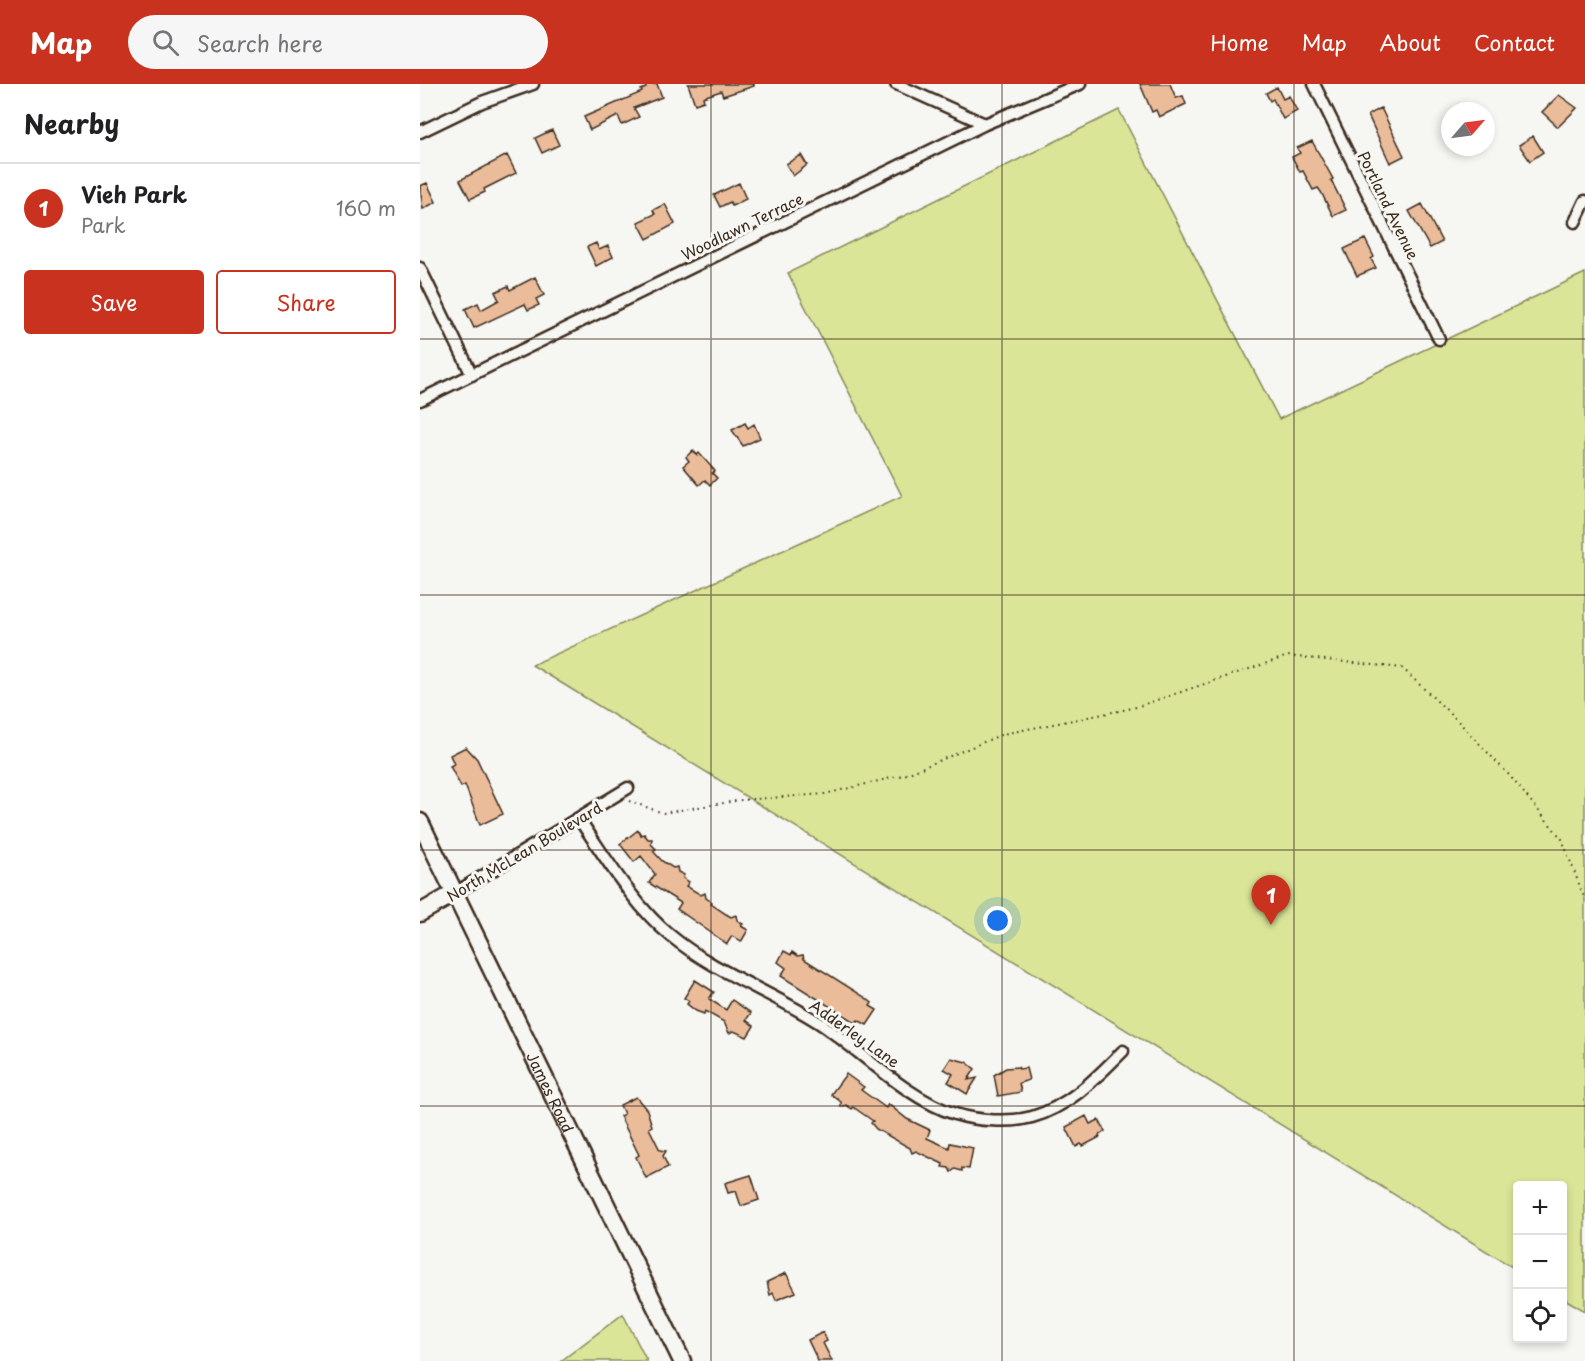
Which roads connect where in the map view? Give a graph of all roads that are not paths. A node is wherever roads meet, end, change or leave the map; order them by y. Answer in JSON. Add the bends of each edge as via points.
{"nodes":[{"id":1,"x":533,"y":84,"type":"edge"},
{"id":2,"x":896,"y":84,"type":"edge"},
{"id":3,"x":1314,"y":84,"type":"edge"},
{"id":4,"x":1077,"y":85,"type":"edge"},
{"id":5,"x":985,"y":124,"type":"junction"},
{"id":6,"x":420,"y":132,"type":"edge"},
{"id":7,"x":1585,"y":201,"type":"edge"},
{"id":8,"x":1575,"y":222,"type":"dead end"},
{"id":9,"x":420,"y":268,"type":"edge"},
{"id":10,"x":1439,"y":339,"type":"dead end"},
{"id":11,"x":472,"y":375,"type":"junction"},
{"id":12,"x":420,"y":400,"type":"edge"},
{"id":13,"x":628,"y":788,"type":"dead end"},
{"id":14,"x":579,"y":819,"type":"junction"},
{"id":15,"x":420,"y":822,"type":"edge"},
{"id":16,"x":455,"y":893,"type":"junction"},
{"id":17,"x":420,"y":913,"type":"edge"},
{"id":18,"x":1123,"y":1051,"type":"dead end"},
{"id":19,"x":682,"y":1361,"type":"edge"}],
"edges":[{"from":1,"to":6,"type":"street","via":[[482,102]]},
{"from":2,"to":5,"type":"street"},
{"from":3,"to":10,"type":"street","name":"Portland Avenue"},
{"from":4,"to":5,"type":"street","name":"Woodlawn Terrace"},
{"from":5,"to":11,"type":"street","name":"Woodlawn Terrace"},
{"from":7,"to":8,"type":"street"},
{"from":9,"to":11,"type":"street"},
{"from":11,"to":12,"type":"street","name":"Woodlawn Terrace"},
{"from":13,"to":14,"type":"street","name":"North McLean Boulevard"},
{"from":14,"to":16,"type":"street","name":"North McLean Boulevard"},
{"from":14,"to":18,"type":"street","name":"Adderley Lane","via":[[622,884],[671,936],[738,979],[822,1025],[938,1107],[984,1119],[1032,1117],[1079,1092]]},
{"from":15,"to":16,"type":"main road","name":"James Road"},
{"from":16,"to":17,"type":"main road","name":"North McLean Boulevard"},
{"from":16,"to":19,"type":"main road","name":"James Road"}]}
